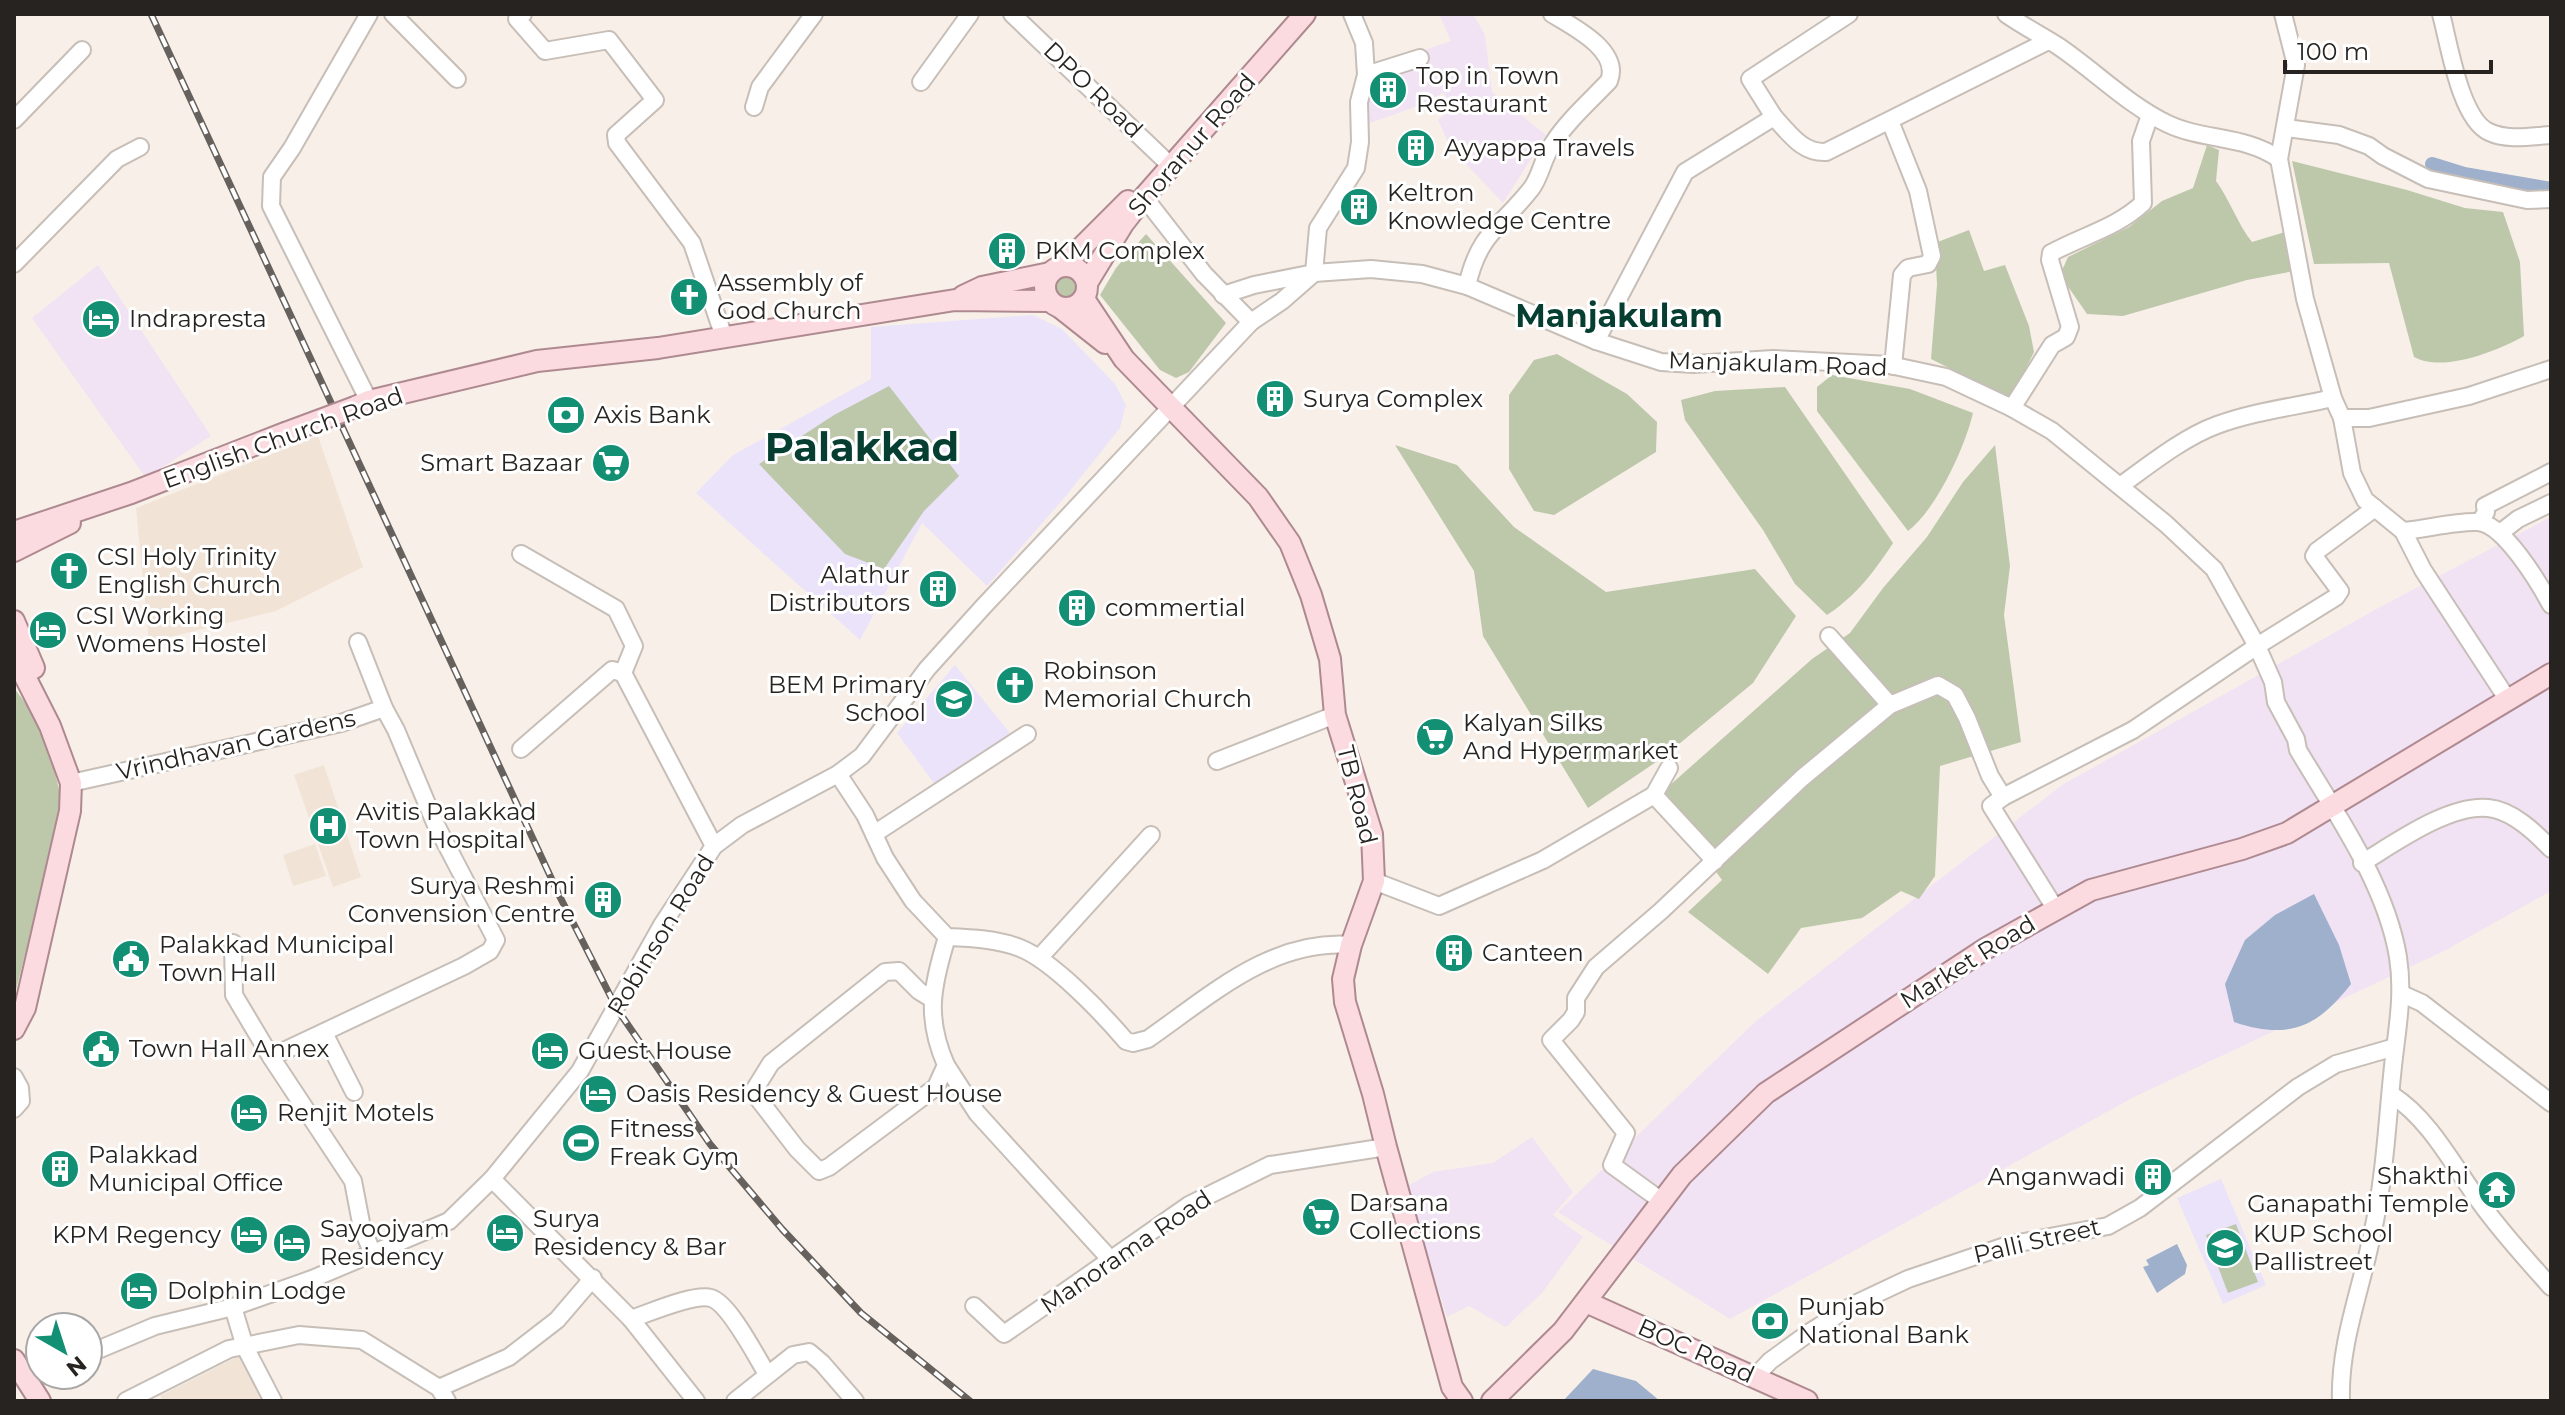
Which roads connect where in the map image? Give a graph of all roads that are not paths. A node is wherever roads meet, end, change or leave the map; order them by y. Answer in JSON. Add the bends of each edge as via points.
{"nodes":[{"id":1,"x":369,"y":14,"type":"edge"},
{"id":2,"x":393,"y":14,"type":"edge"},
{"id":3,"x":523,"y":14,"type":"edge"},
{"id":4,"x":814,"y":14,"type":"edge"},
{"id":5,"x":970,"y":14,"type":"edge"},
{"id":6,"x":1012,"y":14,"type":"edge"},
{"id":7,"x":1292,"y":14,"type":"edge"},
{"id":8,"x":1305,"y":14,"type":"edge"},
{"id":9,"x":1352,"y":14,"type":"edge"},
{"id":10,"x":1552,"y":14,"type":"edge"},
{"id":11,"x":1849,"y":14,"type":"edge"},
{"id":12,"x":2006,"y":14,"type":"edge"},
{"id":13,"x":2283,"y":14,"type":"edge"},
{"id":14,"x":2441,"y":14,"type":"edge"},
{"id":15,"x":2048,"y":41,"type":"junction"},
{"id":16,"x":82,"y":50,"type":"dead end"},
{"id":17,"x":1420,"y":58,"type":"dead end"},
{"id":18,"x":1366,"y":75,"type":"junction"},
{"id":19,"x":457,"y":79,"type":"dead end"},
{"id":20,"x":921,"y":82,"type":"dead end"},
{"id":21,"x":754,"y":107,"type":"dead end"},
{"id":22,"x":2150,"y":115,"type":"junction"},
{"id":23,"x":1774,"y":117,"type":"junction"},
{"id":24,"x":14,"y":120,"type":"edge"},
{"id":25,"x":1890,"y":121,"type":"junction"},
{"id":26,"x":2286,"y":128,"type":"junction"},
{"id":27,"x":2551,"y":135,"type":"edge"},
{"id":28,"x":140,"y":147,"type":"dead end"},
{"id":29,"x":2279,"y":159,"type":"junction"},
{"id":30,"x":1168,"y":163,"type":"junction"},
{"id":31,"x":1144,"y":197,"type":"junction"},
{"id":32,"x":2551,"y":199,"type":"edge"},
{"id":33,"x":14,"y":264,"type":"edge"},
{"id":34,"x":1056,"y":269,"type":"junction"},
{"id":35,"x":1314,"y":273,"type":"junction"},
{"id":36,"x":1467,"y":286,"type":"junction"},
{"id":37,"x":1085,"y":291,"type":"junction"},
{"id":38,"x":1223,"y":295,"type":"junction"},
{"id":39,"x":955,"y":300,"type":"junction"},
{"id":40,"x":1056,"y":305,"type":"junction"},
{"id":41,"x":1251,"y":322,"type":"junction"},
{"id":42,"x":724,"y":337,"type":"junction"},
{"id":43,"x":1596,"y":341,"type":"junction"},
{"id":44,"x":1124,"y":359,"type":"junction"},
{"id":45,"x":1893,"y":366,"type":"junction"},
{"id":46,"x":2551,"y":369,"type":"edge"},
{"id":47,"x":2333,"y":398,"type":"junction"},
{"id":48,"x":362,"y":404,"type":"junction"},
{"id":49,"x":1169,"y":407,"type":"junction"},
{"id":50,"x":2012,"y":408,"type":"junction"},
{"id":51,"x":2342,"y":418,"type":"junction"},
{"id":52,"x":2551,"y":472,"type":"edge"},
{"id":53,"x":2120,"y":486,"type":"junction"},
{"id":54,"x":131,"y":493,"type":"junction"},
{"id":55,"x":2551,"y":503,"type":"edge"},
{"id":56,"x":2375,"y":508,"type":"junction"},
{"id":57,"x":2480,"y":522,"type":"junction"},
{"id":58,"x":16,"y":527,"type":"edge"},
{"id":59,"x":2403,"y":531,"type":"junction"},
{"id":60,"x":2500,"y":533,"type":"junction"},
{"id":61,"x":14,"y":551,"type":"edge"},
{"id":62,"x":521,"y":554,"type":"dead end"},
{"id":63,"x":2551,"y":605,"type":"edge"},
{"id":64,"x":14,"y":621,"type":"edge"},
{"id":65,"x":1829,"y":636,"type":"dead end"},
{"id":66,"x":358,"y":642,"type":"dead end"},
{"id":67,"x":2257,"y":646,"type":"junction"},
{"id":68,"x":14,"y":655,"type":"edge"},
{"id":69,"x":623,"y":673,"type":"junction"},
{"id":70,"x":2551,"y":674,"type":"edge"},
{"id":71,"x":14,"y":682,"type":"edge"},
{"id":72,"x":2508,"y":700,"type":"junction"},
{"id":73,"x":1890,"y":705,"type":"junction"},
{"id":74,"x":384,"y":708,"type":"junction"},
{"id":75,"x":1335,"y":715,"type":"junction"},
{"id":76,"x":50,"y":726,"type":"junction"},
{"id":77,"x":1027,"y":734,"type":"dead end"},
{"id":78,"x":521,"y":749,"type":"dead end"},
{"id":79,"x":1217,"y":761,"type":"dead end"},
{"id":80,"x":1669,"y":768,"type":"dead end"},
{"id":81,"x":838,"y":774,"type":"junction"},
{"id":82,"x":71,"y":783,"type":"junction"},
{"id":83,"x":1654,"y":795,"type":"junction"},
{"id":84,"x":2003,"y":797,"type":"junction"},
{"id":85,"x":2333,"y":808,"type":"junction"},
{"id":86,"x":874,"y":834,"type":"junction"},
{"id":87,"x":1151,"y":835,"type":"dead end"},
{"id":88,"x":714,"y":846,"type":"junction"},
{"id":89,"x":2551,"y":849,"type":"edge"},
{"id":90,"x":1715,"y":861,"type":"junction"},
{"id":91,"x":2362,"y":863,"type":"junction"},
{"id":92,"x":1374,"y":881,"type":"junction"},
{"id":93,"x":2055,"y":908,"type":"junction"},
{"id":94,"x":947,"y":937,"type":"junction"},
{"id":95,"x":233,"y":943,"type":"dead end"},
{"id":96,"x":1351,"y":945,"type":"junction"},
{"id":97,"x":1040,"y":957,"type":"junction"},
{"id":98,"x":2402,"y":994,"type":"junction"},
{"id":99,"x":932,"y":999,"type":"junction"},
{"id":100,"x":14,"y":1029,"type":"edge"},
{"id":101,"x":324,"y":1033,"type":"junction"},
{"id":102,"x":2395,"y":1047,"type":"junction"},
{"id":103,"x":271,"y":1057,"type":"junction"},
{"id":104,"x":946,"y":1065,"type":"junction"},
{"id":105,"x":14,"y":1077,"type":"edge"},
{"id":106,"x":354,"y":1092,"type":"dead end"},
{"id":107,"x":2392,"y":1095,"type":"junction"},
{"id":108,"x":2551,"y":1103,"type":"edge"},
{"id":109,"x":14,"y":1109,"type":"edge"},
{"id":110,"x":1386,"y":1147,"type":"junction"},
{"id":111,"x":492,"y":1179,"type":"junction"},
{"id":112,"x":1663,"y":1202,"type":"junction"},
{"id":113,"x":373,"y":1254,"type":"junction"},
{"id":114,"x":1110,"y":1259,"type":"junction"},
{"id":115,"x":593,"y":1278,"type":"junction"},
{"id":116,"x":2551,"y":1287,"type":"edge"},
{"id":117,"x":1586,"y":1302,"type":"junction"},
{"id":118,"x":974,"y":1306,"type":"dead end"},
{"id":119,"x":233,"y":1307,"type":"junction"},
{"id":120,"x":631,"y":1319,"type":"junction"},
{"id":121,"x":104,"y":1347,"type":"edge"},
{"id":122,"x":245,"y":1347,"type":"junction"},
{"id":123,"x":767,"y":1374,"type":"junction"},
{"id":124,"x":1755,"y":1377,"type":"junction"},
{"id":125,"x":443,"y":1395,"type":"edge"},
{"id":126,"x":126,"y":1401,"type":"edge"},
{"id":127,"x":273,"y":1401,"type":"edge"},
{"id":128,"x":696,"y":1401,"type":"edge"},
{"id":129,"x":735,"y":1401,"type":"edge"},
{"id":130,"x":855,"y":1401,"type":"edge"},
{"id":131,"x":1462,"y":1401,"type":"edge"},
{"id":132,"x":1492,"y":1401,"type":"edge"},
{"id":133,"x":1807,"y":1401,"type":"edge"},
{"id":134,"x":2341,"y":1401,"type":"edge"}],
"edges":[{"from":1,"to":48,"type":"street","via":[[272,177],[271,206]]},
{"from":2,"to":19,"type":"street"},
{"from":3,"to":42,"type":"street","via":[[517,19],[545,51],[609,40],[655,100],[616,135],[617,143],[692,243]]},
{"from":4,"to":21,"type":"street","via":[[760,87]]},
{"from":5,"to":20,"type":"street"},
{"from":6,"to":30,"type":"street","name":"DPO Road"},
{"from":7,"to":30,"type":"main road","name":"Shoranur Road"},
{"from":8,"to":30,"type":"main road","name":"Shoranur Road"},
{"from":9,"to":18,"type":"street","via":[[1364,43]]},
{"from":10,"to":36,"type":"street","via":[[1610,58],[1613,71],[1549,149],[1532,188],[1490,231]]},
{"from":11,"to":23,"type":"street","via":[[1750,79]]},
{"from":12,"to":15,"type":"street"},
{"from":13,"to":26,"type":"street","via":[[2296,65]]},
{"from":14,"to":27,"type":"street","via":[[2469,111],[2488,132]]},
{"from":15,"to":22,"type":"street"},
{"from":15,"to":25,"type":"street"},
{"from":16,"to":24,"type":"street"},
{"from":17,"to":18,"type":"street"},
{"from":18,"to":35,"type":"street","via":[[1359,102],[1356,168],[1318,228]]},
{"from":22,"to":29,"type":"street","via":[[2173,126],[2245,142]]},
{"from":22,"to":50,"type":"street","via":[[2141,141],[2143,203],[2051,253],[2070,327],[2066,337],[2052,345]]},
{"from":23,"to":25,"type":"street","via":[[1802,147],[1815,152],[1826,152]]},
{"from":23,"to":43,"type":"street","via":[[1685,172]]},
{"from":25,"to":45,"type":"street","via":[[1918,191],[1932,256],[1928,264],[1908,268],[1902,275]]},
{"from":26,"to":29,"type":"street"},
{"from":26,"to":32,"type":"street","via":[[2339,135],[2428,179],[2527,200]]},
{"from":28,"to":33,"type":"street","via":[[117,159]]},
{"from":29,"to":47,"type":"street","via":[[2299,274]]},
{"from":30,"to":31,"type":"main road","name":"Shoranur Road"},
{"from":30,"to":34,"type":"main road","name":"Shoranur Road"},
{"from":31,"to":37,"type":"main road","name":"Shoranur Road"},
{"from":31,"to":38,"type":"street"},
{"from":34,"to":37,"type":"main road","via":[[1075,268]]},
{"from":34,"to":39,"type":"main road","name":"English Church Road","via":[[982,287]]},
{"from":34,"to":40,"type":"main road","via":[[1045,284]]},
{"from":35,"to":36,"type":"street","name":"Manjakulam Road","via":[[1384,270]]},
{"from":35,"to":38,"type":"street","name":"Manjakulam Road"},
{"from":35,"to":41,"type":"street"},
{"from":36,"to":43,"type":"street","name":"Manjakulam Road"},
{"from":37,"to":40,"type":"main road","via":[[1074,307]]},
{"from":37,"to":44,"type":"main road","name":"TB Road"},
{"from":38,"to":41,"type":"street"},
{"from":39,"to":40,"type":"main road","name":"English Church Road"},
{"from":39,"to":42,"type":"main road","name":"English Church Road"},
{"from":40,"to":44,"type":"main road"},
{"from":41,"to":49,"type":"street"},
{"from":42,"to":48,"type":"main road","name":"English Church Road","via":[[537,361]]},
{"from":43,"to":45,"type":"street","name":"Manjakulam Road","via":[[1661,362],[1773,359]]},
{"from":44,"to":49,"type":"main road","name":"TB Road"},
{"from":45,"to":50,"type":"street","name":"Manjakulam Road","via":[[1946,377]]},
{"from":46,"to":51,"type":"street","via":[[2469,396],[2369,418]]},
{"from":47,"to":51,"type":"street"},
{"from":47,"to":53,"type":"street","via":[[2213,426]]},
{"from":48,"to":54,"type":"main road","name":"English Church Road","bridge":true},
{"from":49,"to":75,"type":"main road","name":"TB Road","via":[[1258,497],[1290,543],[1330,659]]},
{"from":49,"to":81,"type":"street","name":"Robinson Road","via":[[936,659],[862,756]]},
{"from":50,"to":53,"type":"street","name":"Manjakulam Road","via":[[2052,431]]},
{"from":51,"to":56,"type":"street","via":[[2352,473]]},
{"from":52,"to":57,"type":"street","via":[[2485,506]]},
{"from":53,"to":67,"type":"street","name":"Manjakulam Road","via":[[2214,569]]},
{"from":54,"to":58,"type":"main road","name":"English Church Road"},
{"from":54,"to":61,"type":"main road","name":"English Church Road"},
{"from":55,"to":60,"type":"street"},
{"from":56,"to":59,"type":"street"},
{"from":56,"to":67,"type":"street","via":[[2314,556],[2339,595]]},
{"from":57,"to":59,"type":"street"},
{"from":57,"to":60,"type":"street"},
{"from":59,"to":72,"type":"street"},
{"from":60,"to":63,"type":"street"},
{"from":62,"to":69,"type":"street","via":[[616,609],[634,646]]},
{"from":64,"to":76,"type":"main road","via":[[42,686]]},
{"from":65,"to":73,"type":"street"},
{"from":66,"to":74,"type":"street"},
{"from":67,"to":84,"type":"street","via":[[2133,730]]},
{"from":67,"to":85,"type":"street","name":"Manjakulam Road","via":[[2298,750]]},
{"from":68,"to":76,"type":"main road"},
{"from":69,"to":78,"type":"street","via":[[612,670]]},
{"from":69,"to":88,"type":"street"},
{"from":70,"to":72,"type":"main road","name":"Market Road"},
{"from":71,"to":76,"type":"main road"},
{"from":72,"to":85,"type":"main road","name":"Market Road"},
{"from":73,"to":84,"type":"street","via":[[1938,685],[1955,695]]},
{"from":73,"to":90,"type":"street","via":[[1802,778]]},
{"from":74,"to":82,"type":"street","name":"Vrindhavan Gardens","via":[[341,723]]},
{"from":74,"to":101,"type":"street","name":"Vrindhavan Gardens","via":[[435,823],[496,940],[490,951],[464,966]]},
{"from":75,"to":79,"type":"street"},
{"from":75,"to":92,"type":"main road","name":"TB Road","via":[[1372,834]]},
{"from":76,"to":82,"type":"main road"},
{"from":77,"to":86,"type":"street"},
{"from":80,"to":83,"type":"street"},
{"from":81,"to":86,"type":"street"},
{"from":81,"to":88,"type":"street","name":"Robinson Road","via":[[742,825]]},
{"from":82,"to":100,"type":"main road","via":[[70,811],[36,964]]},
{"from":83,"to":90,"type":"street"},
{"from":83,"to":92,"type":"street","via":[[1543,860],[1439,906]]},
{"from":84,"to":93,"type":"street","via":[[1991,806]]},
{"from":85,"to":91,"type":"street","name":"Manjakulam Road"},
{"from":85,"to":93,"type":"main road","name":"Market Road","via":[[2287,833],[2091,890]]},
{"from":86,"to":94,"type":"street","via":[[913,901]]},
{"from":87,"to":97,"type":"street"},
{"from":88,"to":111,"type":"street","name":"Robinson Road","via":[[662,925],[580,1071]]},
{"from":89,"to":91,"type":"street","via":[[2507,813],[2487,807],[2453,813]]},
{"from":90,"to":112,"type":"street","via":[[1596,967],[1576,998],[1576,1012],[1551,1040],[1626,1133],[1612,1165]]},
{"from":91,"to":98,"type":"street","name":"Manjakulam Road","via":[[2385,914]]},
{"from":92,"to":96,"type":"main road","name":"TB Road"},
{"from":93,"to":112,"type":"main road","name":"Market Road","via":[[1766,1093],[1682,1175]]},
{"from":94,"to":97,"type":"street","via":[[1017,947]]},
{"from":94,"to":99,"type":"street"},
{"from":95,"to":103,"type":"street","via":[[234,995]]},
{"from":96,"to":97,"type":"street","via":[[1312,946],[1261,962],[1148,1039],[1133,1043]]},
{"from":96,"to":110,"type":"main road","name":"TB Road","via":[[1343,992]]},
{"from":98,"to":102,"type":"street","name":"Manjakulam Road"},
{"from":98,"to":108,"type":"street","via":[[2422,1003]]},
{"from":99,"to":104,"type":"street","via":[[934,1037]]},
{"from":99,"to":104,"type":"street","via":[[899,971],[885,972],[771,1063],[753,1092],[819,1171],[936,1087]]},
{"from":101,"to":103,"type":"street","name":"Vrindhavan Gardens"},
{"from":101,"to":106,"type":"street"},
{"from":102,"to":107,"type":"street","name":"Manjakulam Road"},
{"from":102,"to":124,"type":"street","name":"Palli Street","via":[[2336,1064],[2298,1087],[2140,1208],[2108,1226],[2008,1245],[1908,1279],[1810,1332]]},
{"from":103,"to":113,"type":"street","via":[[353,1181]]},
{"from":104,"to":114,"type":"street","via":[[977,1113]]},
{"from":105,"to":109,"type":"street","via":[[21,1101]]},
{"from":107,"to":116,"type":"street","via":[[2406,1104],[2492,1219]]},
{"from":107,"to":134,"type":"street","name":"Manjakulam Road","via":[[2373,1233],[2347,1334]]},
{"from":110,"to":114,"type":"street","name":"Manorama Road","via":[[1270,1165],[1189,1205]]},
{"from":110,"to":131,"type":"main road","name":"TB Road","via":[[1452,1387]]},
{"from":111,"to":113,"type":"street","name":"Robinson Road","via":[[449,1221]]},
{"from":111,"to":115,"type":"street"},
{"from":112,"to":117,"type":"main road","name":"Market Road"},
{"from":113,"to":119,"type":"street","name":"Robinson Road"},
{"from":114,"to":118,"type":"street","name":"Manorama Road","via":[[1004,1334]]},
{"from":115,"to":120,"type":"street"},
{"from":115,"to":125,"type":"street","via":[[557,1320],[509,1357]]},
{"from":117,"to":124,"type":"main road","name":"BOC Road"},
{"from":117,"to":132,"type":"main road","name":"Market Road"},
{"from":119,"to":121,"type":"street","name":"Robinson Road","via":[[155,1326]]},
{"from":119,"to":122,"type":"street"},
{"from":120,"to":123,"type":"street","via":[[712,1298],[725,1307]]},
{"from":120,"to":128,"type":"street"},
{"from":122,"to":125,"type":"street","via":[[299,1335],[362,1340]]},
{"from":122,"to":126,"type":"street","via":[[229,1349]]},
{"from":122,"to":127,"type":"street"},
{"from":123,"to":129,"type":"street"},
{"from":123,"to":130,"type":"street","via":[[793,1355],[809,1352]]},
{"from":124,"to":133,"type":"main road","name":"BOC Road"}]}
